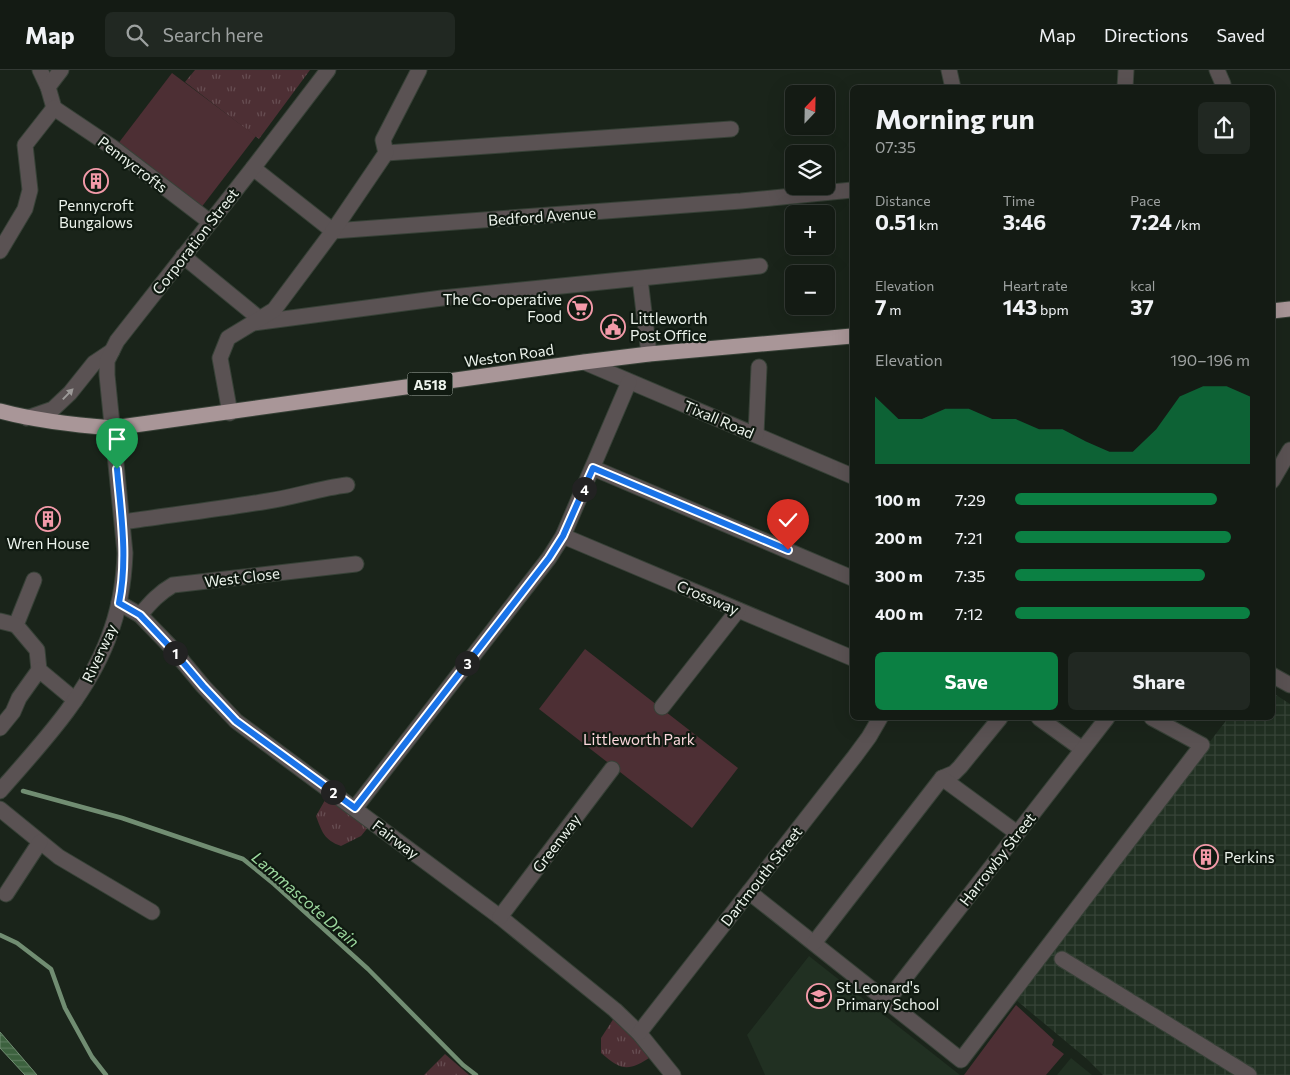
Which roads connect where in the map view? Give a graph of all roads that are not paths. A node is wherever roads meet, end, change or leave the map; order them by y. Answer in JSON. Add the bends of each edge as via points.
{"nodes":[{"id":1,"x":40,"y":70,"type":"edge"},
{"id":2,"x":61,"y":70,"type":"edge"},
{"id":3,"x":328,"y":70,"type":"edge"},
{"id":4,"x":418,"y":70,"type":"edge"},
{"id":5,"x":949,"y":70,"type":"edge"},
{"id":6,"x":1126,"y":70,"type":"edge"},
{"id":7,"x":952,"y":85,"type":"edge"},
{"id":8,"x":1124,"y":85,"type":"edge"},
{"id":9,"x":48,"y":88,"type":"junction"},
{"id":10,"x":54,"y":108,"type":"junction"},
{"id":11,"x":731,"y":129,"type":"dead end"},
{"id":12,"x":386,"y":153,"type":"junction"},
{"id":13,"x":253,"y":168,"type":"junction"},
{"id":14,"x":850,"y":190,"type":"edge"},
{"id":15,"x":210,"y":222,"type":"junction"},
{"id":16,"x":334,"y":231,"type":"junction"},
{"id":17,"x":0,"y":251,"type":"edge"},
{"id":18,"x":183,"y":256,"type":"junction"},
{"id":19,"x":760,"y":266,"type":"dead end"},
{"id":20,"x":640,"y":279,"type":"junction"},
{"id":21,"x":1275,"y":310,"type":"edge"},
{"id":22,"x":1290,"y":310,"type":"edge"},
{"id":23,"x":256,"y":321,"type":"junction"},
{"id":24,"x":850,"y":336,"type":"edge"},
{"id":25,"x":112,"y":351,"type":"junction"},
{"id":26,"x":649,"y":354,"type":"junction"},
{"id":27,"x":584,"y":362,"type":"junction"},
{"id":28,"x":759,"y":367,"type":"dead end"},
{"id":29,"x":629,"y":382,"type":"junction"},
{"id":30,"x":0,"y":411,"type":"edge"},
{"id":31,"x":230,"y":413,"type":"junction"},
{"id":32,"x":27,"y":418,"type":"junction"},
{"id":33,"x":113,"y":428,"type":"junction"},
{"id":34,"x":756,"y":434,"type":"junction"},
{"id":35,"x":1290,"y":450,"type":"edge"},
{"id":36,"x":593,"y":468,"type":"junction"},
{"id":37,"x":850,"y":475,"type":"edge"},
{"id":38,"x":1275,"y":476,"type":"edge"},
{"id":39,"x":348,"y":485,"type":"dead end"},
{"id":40,"x":123,"y":522,"type":"junction"},
{"id":41,"x":563,"y":536,"type":"junction"},
{"id":42,"x":356,"y":564,"type":"dead end"},
{"id":43,"x":850,"y":577,"type":"edge"},
{"id":44,"x":34,"y":580,"type":"dead end"},
{"id":45,"x":119,"y":603,"type":"junction"},
{"id":46,"x":738,"y":610,"type":"junction"},
{"id":47,"x":140,"y":615,"type":"junction"},
{"id":48,"x":0,"y":621,"type":"edge"},
{"id":49,"x":16,"y":625,"type":"junction"},
{"id":50,"x":850,"y":657,"type":"edge"},
{"id":51,"x":40,"y":670,"type":"junction"},
{"id":52,"x":1275,"y":677,"type":"edge"},
{"id":53,"x":1290,"y":685,"type":"edge"},
{"id":54,"x":75,"y":700,"type":"junction"},
{"id":55,"x":662,"y":707,"type":"dead end"},
{"id":56,"x":879,"y":720,"type":"edge"},
{"id":57,"x":998,"y":720,"type":"edge"},
{"id":58,"x":1042,"y":720,"type":"edge"},
{"id":59,"x":1104,"y":720,"type":"edge"},
{"id":60,"x":1156,"y":720,"type":"edge"},
{"id":61,"x":0,"y":728,"type":"edge"},
{"id":62,"x":1082,"y":749,"type":"junction"},
{"id":63,"x":612,"y":769,"type":"dead end"},
{"id":64,"x":942,"y":778,"type":"junction"},
{"id":65,"x":0,"y":791,"type":"edge"},
{"id":66,"x":355,"y":808,"type":"junction"},
{"id":67,"x":0,"y":809,"type":"edge"},
{"id":68,"x":1016,"y":833,"type":"junction"},
{"id":69,"x":40,"y":842,"type":"junction"},
{"id":70,"x":749,"y":892,"type":"junction"},
{"id":71,"x":6,"y":894,"type":"dead end"},
{"id":72,"x":152,"y":912,"type":"dead end"},
{"id":73,"x":500,"y":917,"type":"junction"},
{"id":74,"x":814,"y":943,"type":"junction"},
{"id":75,"x":1062,"y":959,"type":"dead end"},
{"id":76,"x":887,"y":1000,"type":"junction"},
{"id":77,"x":640,"y":1033,"type":"junction"},
{"id":78,"x":673,"y":1075,"type":"edge"},
{"id":79,"x":1249,"y":1075,"type":"edge"}],
"edges":[{"from":1,"to":9,"type":"street"},
{"from":2,"to":9,"type":"street"},
{"from":3,"to":13,"type":"street","name":"Corporation Street"},
{"from":4,"to":12,"type":"street","via":[[383,140]]},
{"from":5,"to":7,"type":"street"},
{"from":6,"to":8,"type":"street"},
{"from":9,"to":10,"type":"street"},
{"from":10,"to":15,"type":"street","name":"Pennycrofts","via":[[112,147]]},
{"from":10,"to":17,"type":"street","via":[[26,145],[30,190],[25,209]]},
{"from":11,"to":12,"type":"street"},
{"from":12,"to":16,"type":"street"},
{"from":13,"to":15,"type":"street","name":"Corporation Street"},
{"from":13,"to":16,"type":"street"},
{"from":14,"to":16,"type":"street","name":"Bedford Avenue","via":[[780,203],[741,201]]},
{"from":15,"to":18,"type":"street","name":"Corporation Street"},
{"from":16,"to":23,"type":"street","via":[[274,310]]},
{"from":18,"to":23,"type":"street"},
{"from":18,"to":25,"type":"street","name":"Corporation Street"},
{"from":19,"to":20,"type":"street"},
{"from":20,"to":23,"type":"street","via":[[442,298]]},
{"from":20,"to":26,"type":"street"},
{"from":21,"to":22,"type":"highway"},
{"from":23,"to":31,"type":"street","via":[[228,338],[220,358]]},
{"from":24,"to":26,"type":"highway","name":"Weston Road","number":"A518"},
{"from":32,"to":25,"type":"street","one_way":true,"via":[[53,409],[94,363]]},
{"from":25,"to":33,"type":"street","name":"Corporation Street","via":[[107,361],[107,375]]},
{"from":26,"to":27,"type":"highway","name":"Weston Road","number":"A518"},
{"from":27,"to":29,"type":"street","name":"Tixall Road"},
{"from":27,"to":31,"type":"highway","name":"Weston Road","number":"A518"},
{"from":28,"to":34,"type":"street"},
{"from":29,"to":34,"type":"street","name":"Tixall Road"},
{"from":29,"to":36,"type":"street"},
{"from":30,"to":32,"type":"highway","name":"Weston Road"},
{"from":31,"to":33,"type":"highway","name":"Weston Road","number":"A518"},
{"from":32,"to":33,"type":"highway","name":"Weston Road"},
{"from":33,"to":40,"type":"street","name":"Riverway"},
{"from":34,"to":37,"type":"street","name":"Tixall Road"},
{"from":35,"to":38,"type":"street"},
{"from":36,"to":41,"type":"street"},
{"from":36,"to":43,"type":"street"},
{"from":39,"to":40,"type":"street","via":[[325,487],[270,501]]},
{"from":40,"to":45,"type":"street","name":"Riverway","via":[[125,562]]},
{"from":41,"to":46,"type":"street","name":"Crossway"},
{"from":41,"to":66,"type":"street"},
{"from":42,"to":47,"type":"street","name":"West Close","via":[[173,586],[155,597]]},
{"from":44,"to":49,"type":"street"},
{"from":45,"to":47,"type":"street","name":"Fairway"},
{"from":45,"to":54,"type":"street","name":"Riverway","via":[[108,639]]},
{"from":46,"to":50,"type":"street","name":"Crossway"},
{"from":46,"to":55,"type":"street"},
{"from":47,"to":66,"type":"street","name":"Fairway","via":[[236,721]]},
{"from":48,"to":49,"type":"street"},
{"from":49,"to":51,"type":"street","via":[[37,650]]},
{"from":51,"to":54,"type":"street"},
{"from":51,"to":61,"type":"street"},
{"from":52,"to":53,"type":"street"},
{"from":54,"to":65,"type":"street","name":"Riverway"},
{"from":56,"to":70,"type":"street","name":"Dartmouth Street","via":[[870,737]]},
{"from":57,"to":64,"type":"street","via":[[960,767]]},
{"from":58,"to":62,"type":"street"},
{"from":59,"to":62,"type":"street","name":"Harrowby Street"},
{"from":60,"to":76,"type":"street","via":[[1202,745],[962,1060]]},
{"from":62,"to":68,"type":"street","name":"Harrowby Street"},
{"from":63,"to":73,"type":"street","name":"Greenway"},
{"from":64,"to":68,"type":"street"},
{"from":64,"to":74,"type":"street"},
{"from":66,"to":73,"type":"street","name":"Fairway"},
{"from":67,"to":69,"type":"street"},
{"from":68,"to":76,"type":"street","name":"Harrowby Street"},
{"from":69,"to":71,"type":"street"},
{"from":69,"to":72,"type":"street","via":[[59,857]]},
{"from":70,"to":74,"type":"street"},
{"from":70,"to":77,"type":"street","name":"Dartmouth Street"},
{"from":73,"to":77,"type":"street","name":"Fairway"},
{"from":74,"to":76,"type":"street"},
{"from":75,"to":79,"type":"street"},
{"from":77,"to":78,"type":"street","name":"Fairway"}]}
